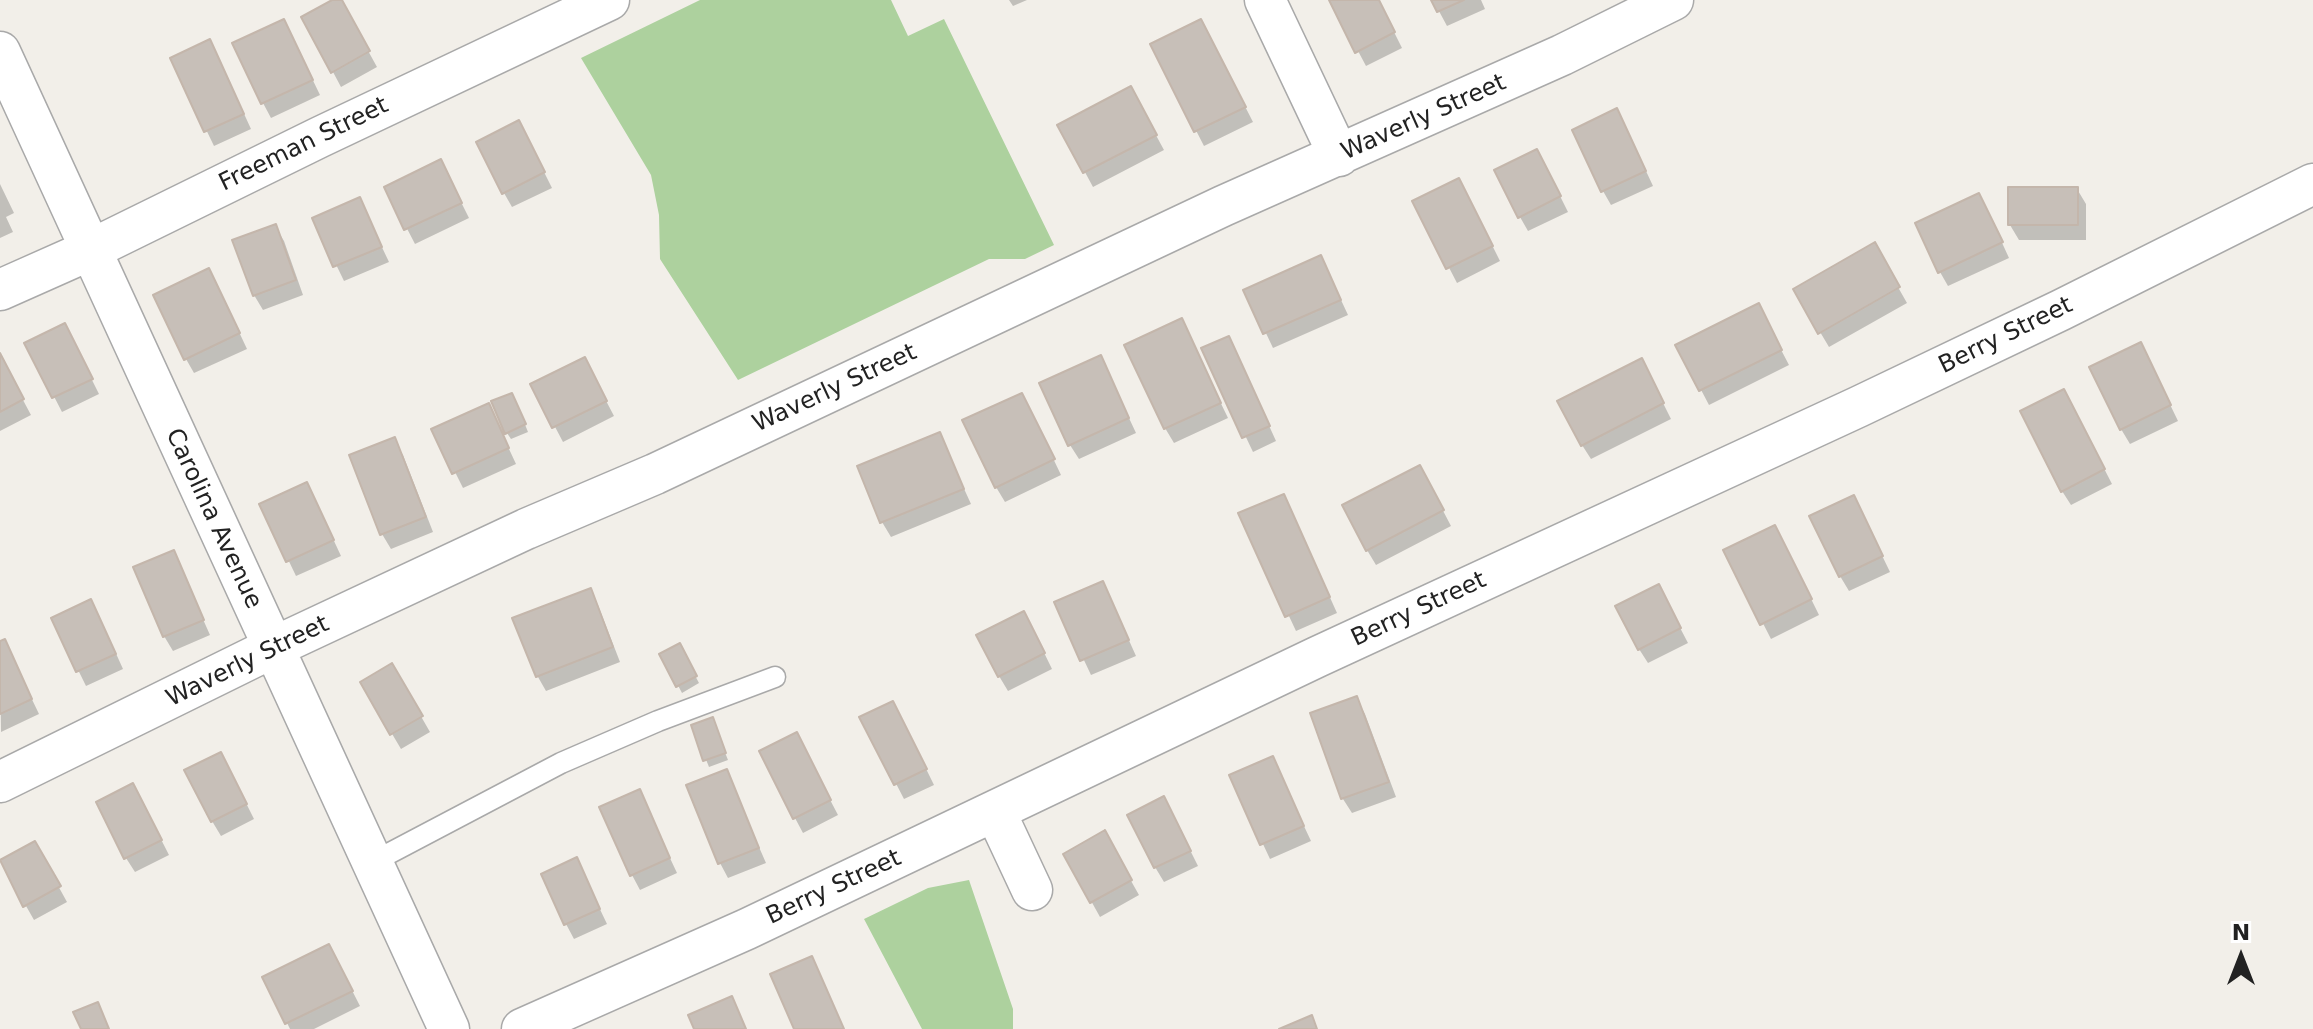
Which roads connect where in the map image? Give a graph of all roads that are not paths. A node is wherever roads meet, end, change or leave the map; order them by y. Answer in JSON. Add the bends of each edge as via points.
{"nodes":[{"id":1,"x":609,"y":0,"type":"edge"},
{"id":2,"x":1265,"y":0,"type":"edge"},
{"id":3,"x":1673,"y":0,"type":"edge"},
{"id":4,"x":0,"y":52,"type":"edge"},
{"id":5,"x":1339,"y":156,"type":"junction"},
{"id":6,"x":2313,"y":184,"type":"edge"},
{"id":7,"x":90,"y":250,"type":"junction"},
{"id":8,"x":0,"y":290,"type":"edge"},
{"id":9,"x":272,"y":648,"type":"junction"},
{"id":10,"x":775,"y":677,"type":"dead end"},
{"id":11,"x":0,"y":782,"type":"edge"},
{"id":12,"x":995,"y":811,"type":"junction"},
{"id":13,"x":371,"y":863,"type":"junction"},
{"id":14,"x":1032,"y":890,"type":"dead end"},
{"id":15,"x":449,"y":1029,"type":"edge"},
{"id":16,"x":522,"y":1029,"type":"edge"}],
"edges":[{"from":1,"to":7,"type":"street","name":"Freeman Street"},
{"from":2,"to":5,"type":"street"},
{"from":3,"to":5,"type":"street","name":"Waverly Street"},
{"from":4,"to":7,"type":"street","name":"Carolina Avenue"},
{"from":5,"to":9,"type":"street","name":"Waverly Street"},
{"from":6,"to":12,"type":"street","name":"Berry Street","via":[[1966,356]]},
{"from":7,"to":8,"type":"street","name":"Freeman Street"},
{"from":7,"to":9,"type":"street","name":"Carolina Avenue"},
{"from":9,"to":11,"type":"street","name":"Waverly Street"},
{"from":9,"to":13,"type":"street","name":"Carolina Avenue"},
{"from":10,"to":13,"type":"lane","via":[[561,763]]},
{"from":12,"to":14,"type":"street"},
{"from":12,"to":16,"type":"street","name":"Berry Street"},
{"from":13,"to":15,"type":"street","name":"Carolina Avenue"}]}
